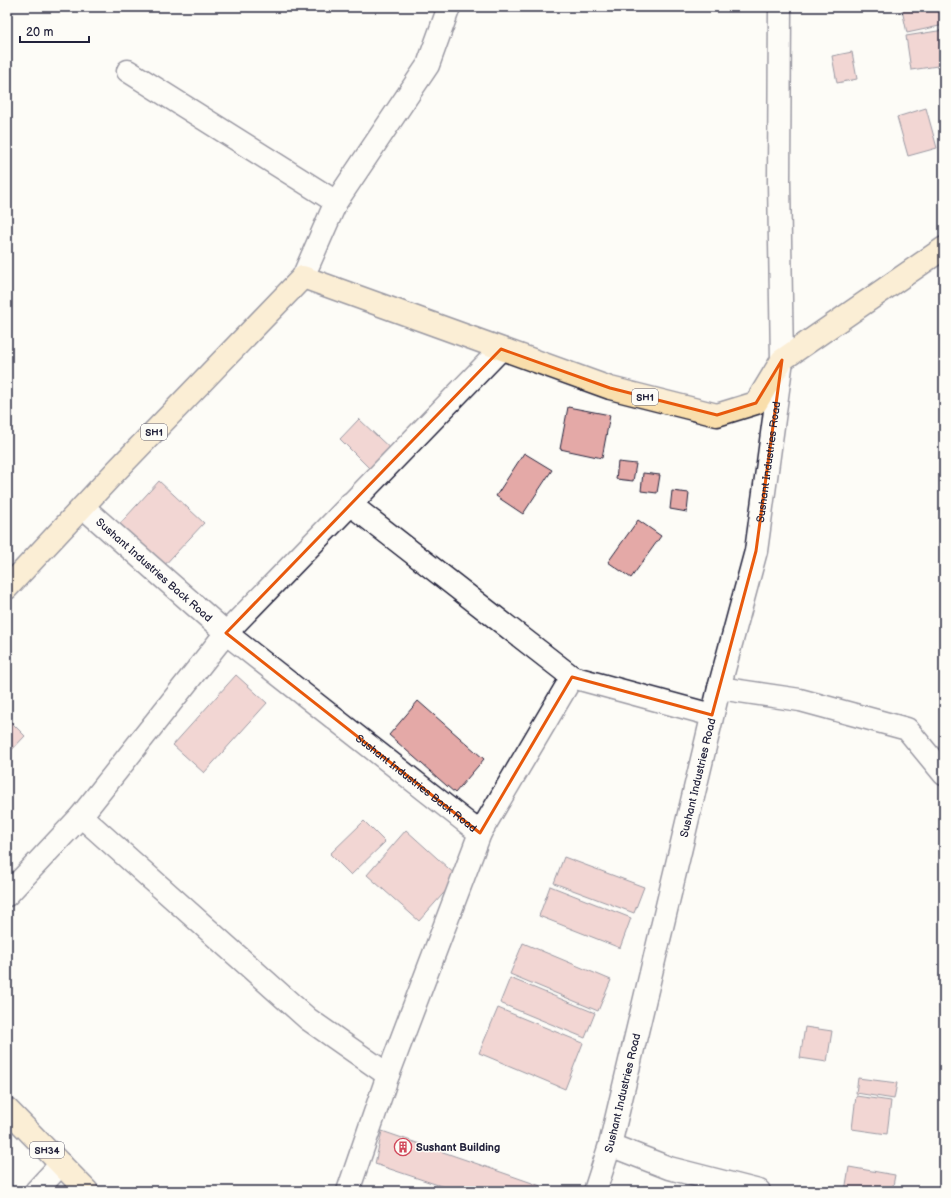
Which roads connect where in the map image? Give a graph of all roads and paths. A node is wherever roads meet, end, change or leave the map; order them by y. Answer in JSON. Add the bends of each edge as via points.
{"nodes":[{"id":1,"x":449,"y":7,"type":"edge"},
{"id":2,"x":780,"y":7,"type":"edge"},
{"id":3,"x":128,"y":71,"type":"dead end"},
{"id":4,"x":336,"y":202,"type":"junction"},
{"id":5,"x":944,"y":248,"type":"edge"},
{"id":6,"x":303,"y":277,"type":"junction"},
{"id":7,"x":501,"y":349,"type":"junction"},
{"id":8,"x":782,"y":360,"type":"junction"},
{"id":9,"x":350,"y":504,"type":"junction"},
{"id":10,"x":83,"y":507,"type":"junction"},
{"id":11,"x":7,"y":588,"type":"edge"},
{"id":12,"x":226,"y":633,"type":"junction"},
{"id":13,"x":572,"y":677,"type":"junction"},
{"id":14,"x":719,"y":688,"type":"junction"},
{"id":15,"x":712,"y":715,"type":"junction"},
{"id":16,"x":944,"y":774,"type":"edge"},
{"id":17,"x":81,"y":816,"type":"junction"},
{"id":18,"x":480,"y":833,"type":"junction"},
{"id":19,"x":7,"y":895,"type":"edge"},
{"id":20,"x":388,"y":1075,"type":"junction"},
{"id":21,"x":7,"y":1109,"type":"edge"},
{"id":22,"x":610,"y":1145,"type":"junction"},
{"id":23,"x":61,"y":1164,"type":"junction"},
{"id":24,"x":36,"y":1191,"type":"edge"},
{"id":25,"x":87,"y":1191,"type":"edge"},
{"id":26,"x":348,"y":1191,"type":"edge"},
{"id":27,"x":595,"y":1191,"type":"edge"},
{"id":28,"x":759,"y":1191,"type":"edge"}],
"edges":[{"from":1,"to":4,"type":"street","via":[[428,65]]},
{"from":2,"to":8,"type":"street","name":"Sushant Industries Road"},
{"from":3,"to":4,"type":"street"},
{"from":4,"to":6,"type":"street"},
{"from":5,"to":8,"type":"main road","number":"SH1"},
{"from":6,"to":7,"type":"main road","number":"SH1"},
{"from":6,"to":10,"type":"main road","number":"SH1"},
{"from":7,"to":8,"type":"main road","number":"SH1","via":[[610,388],[717,415],[756,403]]},
{"from":7,"to":9,"type":"street"},
{"from":8,"to":14,"type":"street","name":"Sushant Industries Road","via":[[756,552]]},
{"from":9,"to":12,"type":"street"},
{"from":9,"to":13,"type":"street"},
{"from":10,"to":11,"type":"main road","number":"SH1"},
{"from":10,"to":12,"type":"street","name":"Sushant Industries Back Road"},
{"from":12,"to":17,"type":"street"},
{"from":12,"to":18,"type":"street","name":"Sushant Industries Back Road"},
{"from":13,"to":15,"type":"street"},
{"from":13,"to":18,"type":"street"},
{"from":14,"to":15,"type":"street","name":"Sushant Industries Road"},
{"from":14,"to":16,"type":"street","via":[[800,700],[907,729]]},
{"from":15,"to":22,"type":"street","name":"Sushant Industries Road"},
{"from":17,"to":19,"type":"street"},
{"from":17,"to":20,"type":"street","via":[[308,1019]]},
{"from":18,"to":20,"type":"street","name":"Sushant Industries Back Road"},
{"from":20,"to":26,"type":"street","name":"Sushant Industries Back Road"},
{"from":21,"to":23,"type":"main road","number":"SH34"},
{"from":22,"to":27,"type":"street","name":"Sushant Industries Road"},
{"from":22,"to":28,"type":"street","via":[[669,1168]]},
{"from":23,"to":24,"type":"street"},
{"from":23,"to":25,"type":"main road","number":"SH34"}]}
